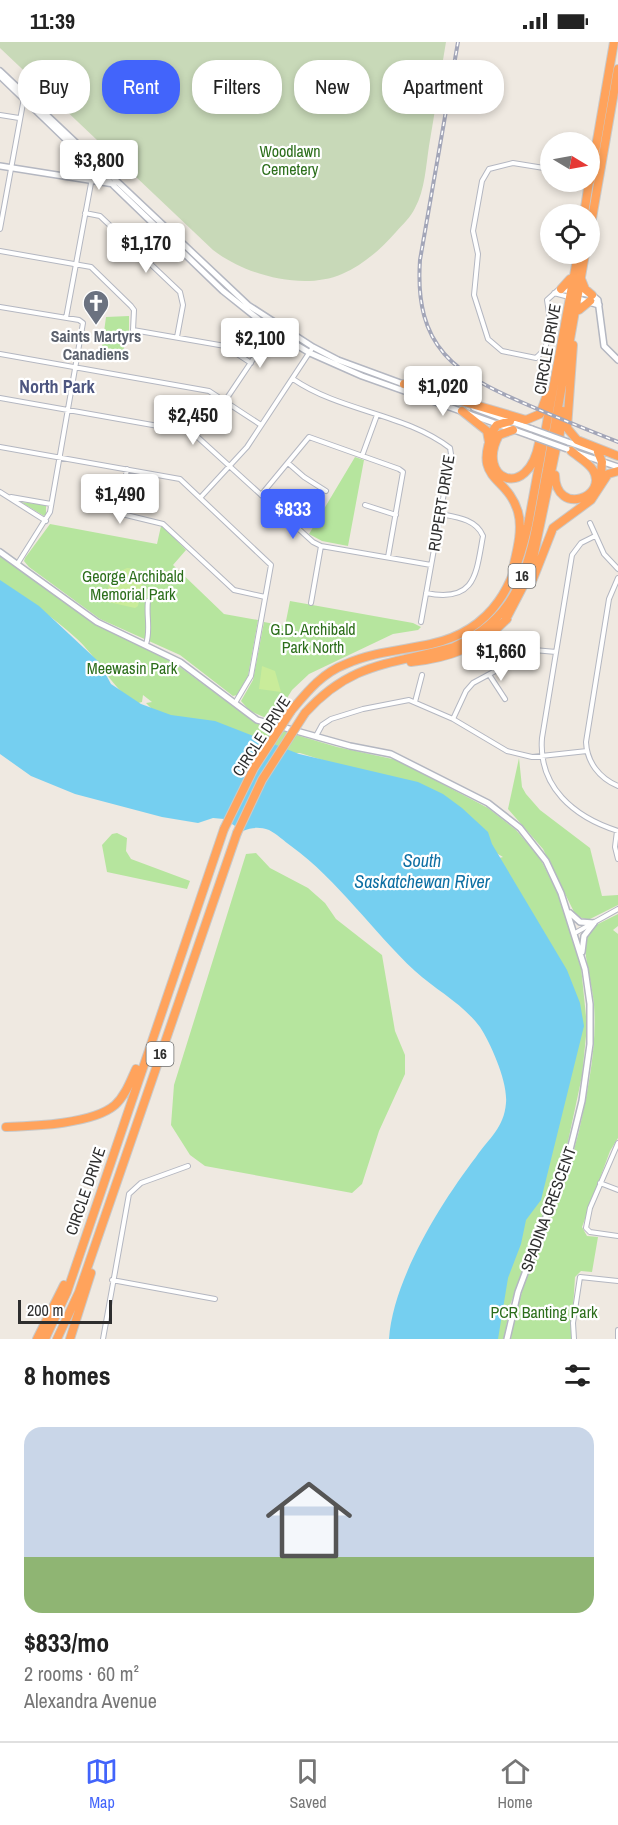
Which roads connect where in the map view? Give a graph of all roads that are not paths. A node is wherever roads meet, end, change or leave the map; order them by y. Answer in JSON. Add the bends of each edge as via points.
{"nodes":[{"id":1,"x":614,"y":42,"type":"edge"},
{"id":2,"x":618,"y":69,"type":"edge"},
{"id":3,"x":0,"y":71,"type":"edge"},
{"id":4,"x":0,"y":76,"type":"edge"},
{"id":5,"x":18,"y":90,"type":"edge"},
{"id":6,"x":18,"y":91,"type":"edge"},
{"id":7,"x":20,"y":114,"type":"edge"},
{"id":8,"x":42,"y":114,"type":"edge"},
{"id":9,"x":43,"y":114,"type":"edge"},
{"id":10,"x":0,"y":115,"type":"edge"},
{"id":11,"x":19,"y":118,"type":"junction"},
{"id":12,"x":599,"y":132,"type":"edge"},
{"id":13,"x":600,"y":144,"type":"edge"},
{"id":14,"x":0,"y":166,"type":"edge"},
{"id":15,"x":93,"y":167,"type":"junction"},
{"id":16,"x":540,"y":167,"type":"edge"},
{"id":17,"x":11,"y":168,"type":"junction"},
{"id":18,"x":89,"y":182,"type":"junction"},
{"id":19,"x":115,"y":184,"type":"junction"},
{"id":20,"x":85,"y":213,"type":"junction"},
{"id":21,"x":1,"y":221,"type":"edge"},
{"id":22,"x":0,"y":229,"type":"edge"},
{"id":23,"x":0,"y":251,"type":"edge"},
{"id":24,"x":576,"y":264,"type":"edge"},
{"id":25,"x":583,"y":264,"type":"edge"},
{"id":26,"x":76,"y":265,"type":"junction"},
{"id":27,"x":575,"y":267,"type":"junction"},
{"id":28,"x":581,"y":278,"type":"junction"},
{"id":29,"x":557,"y":291,"type":"junction"},
{"id":30,"x":575,"y":296,"type":"junction"},
{"id":31,"x":591,"y":298,"type":"junction"},
{"id":32,"x":0,"y":307,"type":"edge"},
{"id":33,"x":579,"y":310,"type":"junction"},
{"id":34,"x":66,"y":318,"type":"junction"},
{"id":35,"x":565,"y":321,"type":"junction"},
{"id":36,"x":274,"y":328,"type":"junction"},
{"id":37,"x":177,"y":337,"type":"junction"},
{"id":38,"x":573,"y":343,"type":"junction"},
{"id":39,"x":311,"y":350,"type":"junction"},
{"id":40,"x":0,"y":354,"type":"edge"},
{"id":41,"x":618,"y":360,"type":"edge"},
{"id":42,"x":251,"y":363,"type":"junction"},
{"id":43,"x":75,"y":367,"type":"junction"},
{"id":44,"x":293,"y":379,"type":"junction"},
{"id":45,"x":404,"y":384,"type":"junction"},
{"id":46,"x":548,"y":395,"type":"junction"},
{"id":47,"x":0,"y":398,"type":"edge"},
{"id":48,"x":225,"y":401,"type":"junction"},
{"id":49,"x":68,"y":410,"type":"junction"},
{"id":50,"x":462,"y":411,"type":"junction"},
{"id":51,"x":562,"y":411,"type":"junction"},
{"id":52,"x":377,"y":415,"type":"junction"},
{"id":53,"x":510,"y":421,"type":"junction"},
{"id":54,"x":497,"y":424,"type":"junction"},
{"id":55,"x":261,"y":425,"type":"junction"},
{"id":56,"x":513,"y":430,"type":"junction"},
{"id":57,"x":489,"y":443,"type":"junction"},
{"id":58,"x":0,"y":447,"type":"edge"},
{"id":59,"x":569,"y":450,"type":"junction"},
{"id":60,"x":598,"y":452,"type":"junction"},
{"id":61,"x":362,"y":456,"type":"junction"},
{"id":62,"x":59,"y":457,"type":"junction"},
{"id":63,"x":618,"y":457,"type":"edge"},
{"id":64,"x":602,"y":462,"type":"junction"},
{"id":65,"x":288,"y":463,"type":"junction"},
{"id":66,"x":230,"y":466,"type":"junction"},
{"id":67,"x":127,"y":469,"type":"junction"},
{"id":68,"x":618,"y":469,"type":"edge"},
{"id":69,"x":326,"y":491,"type":"dead end"},
{"id":70,"x":0,"y":492,"type":"edge"},
{"id":71,"x":597,"y":492,"type":"junction"},
{"id":72,"x":261,"y":495,"type":"junction"},
{"id":73,"x":7,"y":496,"type":"junction"},
{"id":74,"x":200,"y":498,"type":"junction"},
{"id":75,"x":51,"y":504,"type":"junction"},
{"id":76,"x":365,"y":505,"type":"dead end"},
{"id":77,"x":440,"y":514,"type":"junction"},
{"id":78,"x":396,"y":515,"type":"junction"},
{"id":79,"x":46,"y":520,"type":"junction"},
{"id":80,"x":590,"y":523,"type":"dead end"},
{"id":81,"x":595,"y":536,"type":"junction"},
{"id":82,"x":321,"y":546,"type":"junction"},
{"id":83,"x":0,"y":552,"type":"edge"},
{"id":84,"x":388,"y":557,"type":"junction"},
{"id":85,"x":18,"y":563,"type":"junction"},
{"id":86,"x":431,"y":565,"type":"junction"},
{"id":87,"x":618,"y":569,"type":"edge"},
{"id":88,"x":618,"y":578,"type":"edge"},
{"id":89,"x":511,"y":584,"type":"junction"},
{"id":90,"x":426,"y":593,"type":"junction"},
{"id":91,"x":265,"y":597,"type":"junction"},
{"id":92,"x":148,"y":601,"type":"dead end"},
{"id":93,"x":311,"y":603,"type":"dead end"},
{"id":94,"x":505,"y":621,"type":"junction"},
{"id":95,"x":421,"y":622,"type":"dead end"},
{"id":96,"x":146,"y":644,"type":"junction"},
{"id":97,"x":556,"y":652,"type":"junction"},
{"id":98,"x":374,"y":667,"type":"junction"},
{"id":99,"x":422,"y":675,"type":"dead end"},
{"id":100,"x":490,"y":676,"type":"junction"},
{"id":101,"x":505,"y":699,"type":"dead end"},
{"id":102,"x":415,"y":702,"type":"junction"},
{"id":103,"x":234,"y":704,"type":"junction"},
{"id":104,"x":453,"y":719,"type":"junction"},
{"id":105,"x":316,"y":737,"type":"junction"},
{"id":106,"x":587,"y":752,"type":"junction"},
{"id":107,"x":542,"y":757,"type":"junction"},
{"id":108,"x":618,"y":786,"type":"edge"},
{"id":109,"x":617,"y":831,"type":"edge"},
{"id":110,"x":618,"y":859,"type":"edge"},
{"id":111,"x":565,"y":905,"type":"junction"},
{"id":112,"x":618,"y":909,"type":"edge"},
{"id":113,"x":594,"y":922,"type":"junction"},
{"id":114,"x":575,"y":933,"type":"junction"},
{"id":115,"x":582,"y":956,"type":"junction"},
{"id":116,"x":152,"y":1036,"type":"junction"},
{"id":117,"x":3,"y":1127,"type":"edge"},
{"id":118,"x":618,"y":1143,"type":"edge"},
{"id":119,"x":188,"y":1166,"type":"dead end"},
{"id":120,"x":121,"y":1170,"type":"junction"},
{"id":121,"x":600,"y":1183,"type":"junction"},
{"id":122,"x":618,"y":1190,"type":"edge"},
{"id":123,"x":618,"y":1236,"type":"edge"},
{"id":124,"x":74,"y":1268,"type":"junction"},
{"id":125,"x":112,"y":1280,"type":"junction"},
{"id":126,"x":618,"y":1281,"type":"edge"},
{"id":127,"x":215,"y":1299,"type":"dead end"},
{"id":128,"x":618,"y":1330,"type":"edge"},
{"id":129,"x":618,"y":1338,"type":"edge"},
{"id":130,"x":36,"y":1339,"type":"edge"},
{"id":131,"x":45,"y":1339,"type":"edge"},
{"id":132,"x":57,"y":1339,"type":"edge"},
{"id":133,"x":70,"y":1339,"type":"edge"},
{"id":134,"x":103,"y":1339,"type":"edge"},
{"id":135,"x":507,"y":1339,"type":"edge"},
{"id":136,"x":574,"y":1339,"type":"edge"}],
"edges":[{"from":1,"to":12,"type":"highway"},
{"from":2,"to":13,"type":"highway"},
{"from":3,"to":5,"type":"street"},
{"from":4,"to":6,"type":"street"},
{"from":7,"to":11,"type":"street"},
{"from":8,"to":15,"type":"street"},
{"from":9,"to":19,"type":"street"},
{"from":10,"to":11,"type":"street"},
{"from":11,"to":17,"type":"street"},
{"from":14,"to":17,"type":"street"},
{"from":15,"to":18,"type":"street"},
{"from":15,"to":19,"type":"street"},
{"from":16,"to":29,"type":"street","via":[[501,164],[489,169],[482,181],[473,231],[478,254],[473,293],[493,346],[504,352],[541,356],[551,324],[546,303]]},
{"from":17,"to":18,"type":"street"},
{"from":17,"to":21,"type":"street"},
{"from":18,"to":19,"type":"street"},
{"from":18,"to":20,"type":"street"},
{"from":19,"to":36,"type":"street"},
{"from":20,"to":26,"type":"street"},
{"from":20,"to":37,"type":"street","via":[[101,216],[180,292],[183,305]]},
{"from":21,"to":22,"type":"street"},
{"from":23,"to":26,"type":"street"},
{"from":24,"to":27,"type":"highway","name":"CIRCLE DRIVE","number":"16"},
{"from":25,"to":28,"type":"highway","name":"CIRCLE DRIVE","number":"16"},
{"from":26,"to":34,"type":"street"},
{"from":26,"to":37,"type":"street","via":[[91,267],[131,306],[133,330]]},
{"from":27,"to":29,"type":"highway","via":[[568,284]]},
{"from":27,"to":30,"type":"highway","name":"CIRCLE DRIVE","number":"16"},
{"from":28,"to":30,"type":"highway","name":"CIRCLE DRIVE","number":"16"},
{"from":28,"to":31,"type":"highway"},
{"from":29,"to":30,"type":"street"},
{"from":29,"to":30,"type":"street"},
{"from":30,"to":31,"type":"street"},
{"from":30,"to":33,"type":"highway"},
{"from":30,"to":35,"type":"highway","name":"CIRCLE DRIVE","number":"16"},
{"from":30,"to":98,"type":"highway","name":"CIRCLE DRIVE","number":"16","via":[[538,517],[515,592],[495,620],[468,640]]},
{"from":31,"to":33,"type":"highway"},
{"from":31,"to":41,"type":"street","via":[[600,305],[604,346]]},
{"from":32,"to":34,"type":"street"},
{"from":33,"to":38,"type":"highway"},
{"from":34,"to":43,"type":"street","via":[[83,323]]},
{"from":35,"to":46,"type":"highway"},
{"from":35,"to":89,"type":"highway","name":"CIRCLE DRIVE","number":"16","via":[[528,525]]},
{"from":36,"to":39,"type":"street"},
{"from":36,"to":42,"type":"street"},
{"from":37,"to":42,"type":"street","via":[[225,346]]},
{"from":38,"to":51,"type":"highway"},
{"from":38,"to":63,"type":"highway","via":[[567,428],[577,440]]},
{"from":39,"to":44,"type":"street"},
{"from":39,"to":45,"type":"street"},
{"from":39,"to":50,"type":"street","via":[[362,376]]},
{"from":40,"to":43,"type":"street"},
{"from":42,"to":48,"type":"street"},
{"from":43,"to":48,"type":"street","via":[[209,391]]},
{"from":43,"to":49,"type":"street"},
{"from":44,"to":52,"type":"street","name":"RUPERT DRIVE","via":[[311,391]]},
{"from":44,"to":55,"type":"street"},
{"from":45,"to":46,"type":"highway","via":[[526,420],[540,414]]},
{"from":45,"to":53,"type":"street"},
{"from":46,"to":56,"type":"highway","via":[[535,461],[527,473],[516,478],[500,474],[492,456],[499,435]]},
{"from":47,"to":49,"type":"street"},
{"from":48,"to":55,"type":"street"},
{"from":49,"to":62,"type":"street"},
{"from":49,"to":66,"type":"street","via":[[192,432]]},
{"from":50,"to":54,"type":"street"},
{"from":50,"to":57,"type":"highway","via":[[487,431]]},
{"from":51,"to":59,"type":"highway","via":[[555,483],[565,497],[579,499],[592,490],[595,476],[590,466]]},
{"from":51,"to":94,"type":"highway","via":[[533,561]]},
{"from":52,"to":61,"type":"street"},
{"from":52,"to":77,"type":"street","name":"RUPERT DRIVE","via":[[431,434],[450,448]]},
{"from":53,"to":54,"type":"highway"},
{"from":53,"to":60,"type":"street","bridge":true},
{"from":54,"to":56,"type":"street"},
{"from":54,"to":57,"type":"highway"},
{"from":55,"to":66,"type":"street"},
{"from":56,"to":59,"type":"street","bridge":true},
{"from":57,"to":89,"type":"highway","via":[[489,470],[512,498],[519,516]]},
{"from":58,"to":62,"type":"street"},
{"from":59,"to":64,"type":"street"},
{"from":60,"to":63,"type":"street"},
{"from":60,"to":64,"type":"highway"},
{"from":61,"to":65,"type":"street","via":[[309,437]]},
{"from":61,"to":78,"type":"street","via":[[403,472]]},
{"from":62,"to":67,"type":"street"},
{"from":62,"to":75,"type":"street"},
{"from":64,"to":68,"type":"street"},
{"from":64,"to":71,"type":"highway"},
{"from":65,"to":69,"type":"street"},
{"from":65,"to":72,"type":"street"},
{"from":66,"to":72,"type":"street"},
{"from":66,"to":74,"type":"street"},
{"from":67,"to":74,"type":"street","via":[[176,477]]},
{"from":67,"to":91,"type":"street","via":[[122,514],[163,524],[234,590]]},
{"from":68,"to":71,"type":"highway","via":[[608,474]]},
{"from":70,"to":73,"type":"street"},
{"from":71,"to":94,"type":"highway","via":[[553,528],[528,588]]},
{"from":72,"to":82,"type":"street","via":[[305,537]]},
{"from":73,"to":75,"type":"street"},
{"from":73,"to":79,"type":"street"},
{"from":74,"to":91,"type":"street","via":[[271,565]]},
{"from":75,"to":79,"type":"street"},
{"from":76,"to":78,"type":"street"},
{"from":77,"to":86,"type":"street","name":"RUPERT DRIVE"},
{"from":77,"to":90,"type":"street","via":[[462,518],[483,536],[472,583],[449,596]]},
{"from":78,"to":84,"type":"street"},
{"from":79,"to":85,"type":"street"},
{"from":80,"to":81,"type":"street"},
{"from":81,"to":87,"type":"street"},
{"from":81,"to":97,"type":"street","via":[[577,546],[572,555]]},
{"from":82,"to":84,"type":"street"},
{"from":82,"to":93,"type":"street"},
{"from":83,"to":85,"type":"street","name":"SPADINA CRESCENT"},
{"from":84,"to":86,"type":"street"},
{"from":85,"to":96,"type":"street","name":"SPADINA CRESCENT","via":[[97,622]]},
{"from":86,"to":90,"type":"street","name":"RUPERT DRIVE"},
{"from":88,"to":106,"type":"street","via":[[609,599]]},
{"from":89,"to":116,"type":"highway","name":"CIRCLE DRIVE","number":"16","bridge":true,"via":[[496,605],[468,630],[433,644],[371,655],[345,664],[314,684],[291,711],[254,768],[224,829]]},
{"from":90,"to":95,"type":"street","name":"RUPERT DRIVE"},
{"from":91,"to":103,"type":"street","via":[[251,676]]},
{"from":92,"to":96,"type":"street"},
{"from":94,"to":98,"type":"highway","via":[[478,643],[446,657]]},
{"from":96,"to":103,"type":"street","name":"SPADINA CRESCENT","via":[[180,662]]},
{"from":97,"to":100,"type":"street","via":[[534,650]]},
{"from":97,"to":107,"type":"street"},
{"from":98,"to":120,"type":"highway","name":"CIRCLE DRIVE","number":"16","bridge":true,"via":[[335,684],[305,713],[262,780],[237,833]]},
{"from":99,"to":102,"type":"street"},
{"from":100,"to":101,"type":"street"},
{"from":100,"to":104,"type":"street","via":[[470,686]]},
{"from":102,"to":104,"type":"street"},
{"from":102,"to":105,"type":"street","via":[[406,700],[336,717],[322,725]]},
{"from":103,"to":105,"type":"street","name":"SPADINA CRESCENT","via":[[257,720]]},
{"from":104,"to":107,"type":"street","via":[[497,747]]},
{"from":105,"to":111,"type":"street","name":"SPADINA CRESCENT","via":[[402,758],[504,813],[540,853]]},
{"from":106,"to":107,"type":"street"},
{"from":106,"to":108,"type":"street","via":[[600,775]]},
{"from":107,"to":109,"type":"street","via":[[554,791],[591,819]]},
{"from":109,"to":110,"type":"street"},
{"from":111,"to":113,"type":"street","via":[[577,921]]},
{"from":111,"to":114,"type":"street","name":"SPADINA CRESCENT"},
{"from":112,"to":113,"type":"street"},
{"from":113,"to":114,"type":"street"},
{"from":113,"to":115,"type":"street","via":[[584,936]]},
{"from":114,"to":115,"type":"street","name":"SPADINA CRESCENT"},
{"from":115,"to":135,"type":"street","name":"SPADINA CRESCENT","via":[[591,1018],[582,1101],[565,1167],[518,1292]]},
{"from":116,"to":117,"type":"highway","via":[[125,1093],[109,1110],[37,1127]]},
{"from":116,"to":124,"type":"highway","name":"CIRCLE DRIVE","number":"16"},
{"from":118,"to":121,"type":"street"},
{"from":119,"to":125,"type":"street","via":[[141,1184],[129,1194]]},
{"from":120,"to":132,"type":"highway","name":"CIRCLE DRIVE","number":"16","via":[[75,1303]]},
{"from":120,"to":133,"type":"highway"},
{"from":121,"to":122,"type":"street"},
{"from":121,"to":123,"type":"street","via":[[586,1228]]},
{"from":124,"to":130,"type":"highway"},
{"from":124,"to":131,"type":"highway","name":"CIRCLE DRIVE","number":"16"},
{"from":125,"to":127,"type":"street"},
{"from":125,"to":134,"type":"street"},
{"from":126,"to":136,"type":"street","via":[[580,1277]]},
{"from":128,"to":129,"type":"street"}]}
